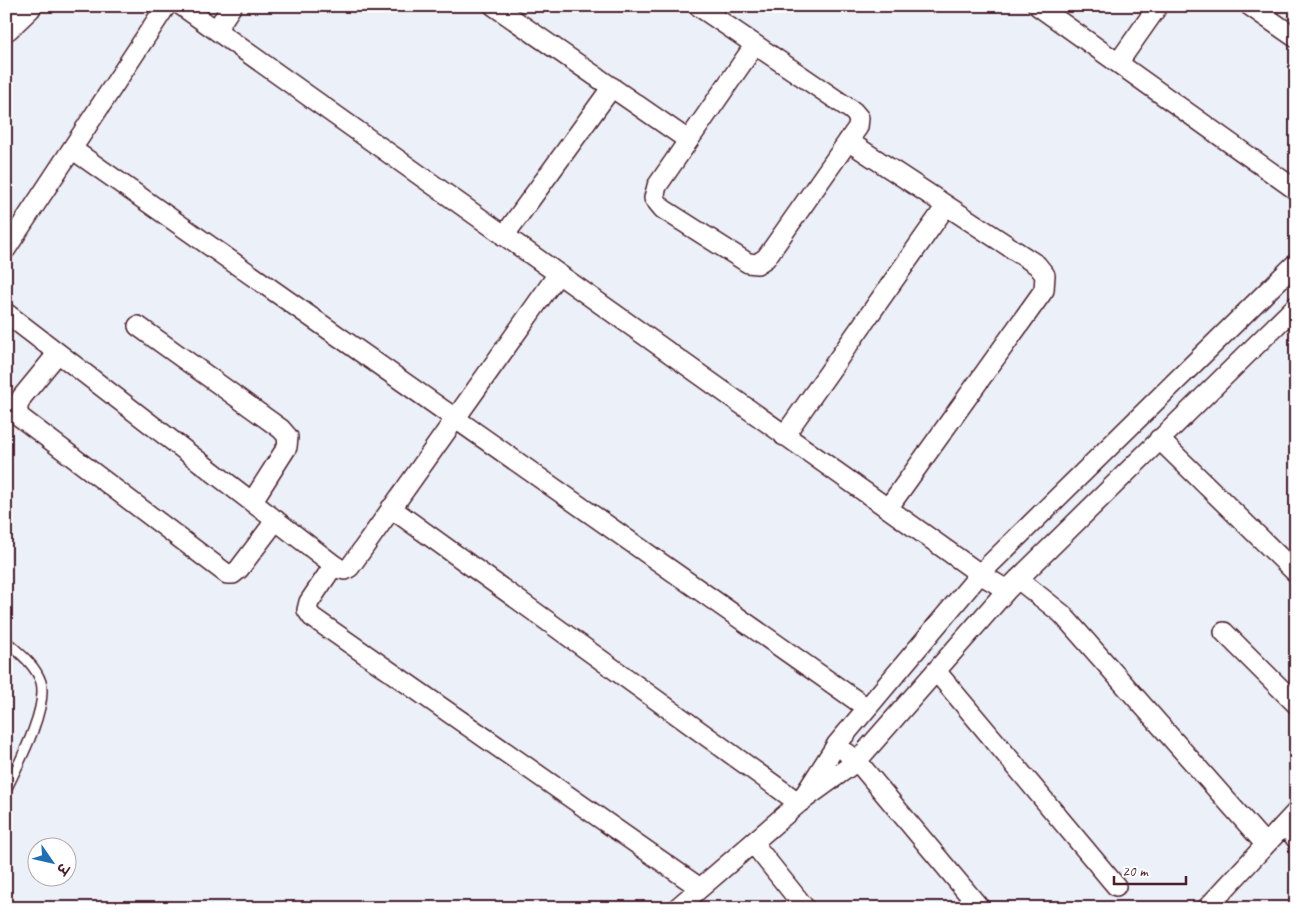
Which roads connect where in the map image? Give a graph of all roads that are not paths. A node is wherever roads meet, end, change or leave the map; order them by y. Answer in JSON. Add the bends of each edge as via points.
{"nodes":[{"id":1,"x":27,"y":6,"type":"edge"},
{"id":2,"x":166,"y":6,"type":"edge"},
{"id":3,"x":182,"y":6,"type":"edge"},
{"id":4,"x":232,"y":6,"type":"edge"},
{"id":5,"x":494,"y":6,"type":"edge"},
{"id":6,"x":698,"y":6,"type":"edge"},
{"id":7,"x":1038,"y":6,"type":"edge"},
{"id":8,"x":1158,"y":6,"type":"edge"},
{"id":9,"x":1250,"y":6,"type":"edge"},
{"id":10,"x":6,"y":26,"type":"edge"},
{"id":11,"x":216,"y":30,"type":"junction"},
{"id":12,"x":1296,"y":38,"type":"edge"},
{"id":13,"x":754,"y":46,"type":"junction"},
{"id":14,"x":1118,"y":64,"type":"junction"},
{"id":15,"x":612,"y":87,"type":"junction"},
{"id":16,"x":688,"y":140,"type":"junction"},
{"id":17,"x":848,"y":141,"type":"junction"},
{"id":18,"x":72,"y":149,"type":"junction"},
{"id":19,"x":1296,"y":190,"type":"edge"},
{"id":20,"x":946,"y":206,"type":"junction"},
{"id":21,"x":504,"y":236,"type":"junction"},
{"id":22,"x":6,"y":249,"type":"edge"},
{"id":23,"x":1296,"y":263,"type":"edge"},
{"id":24,"x":558,"y":274,"type":"junction"},
{"id":25,"x":1296,"y":306,"type":"edge"},
{"id":26,"x":6,"y":314,"type":"edge"},
{"id":27,"x":138,"y":326,"type":"dead end"},
{"id":28,"x":58,"y":353,"type":"junction"},
{"id":29,"x":454,"y":418,"type":"junction"},
{"id":30,"x":784,"y":436,"type":"junction"},
{"id":31,"x":1159,"y":439,"type":"junction"},
{"id":32,"x":252,"y":502,"type":"junction"},
{"id":33,"x":391,"y":508,"type":"junction"},
{"id":34,"x":888,"y":508,"type":"junction"},
{"id":35,"x":276,"y":520,"type":"junction"},
{"id":36,"x":334,"y":564,"type":"junction"},
{"id":37,"x":1296,"y":573,"type":"edge"},
{"id":38,"x":980,"y":574,"type":"junction"},
{"id":39,"x":1012,"y":584,"type":"junction"},
{"id":40,"x":1224,"y":632,"type":"dead end"},
{"id":41,"x":6,"y":641,"type":"edge"},
{"id":42,"x":936,"y":671,"type":"junction"},
{"id":43,"x":1296,"y":704,"type":"edge"},
{"id":44,"x":867,"y":708,"type":"junction"},
{"id":45,"x":837,"y":744,"type":"junction"},
{"id":46,"x":858,"y":761,"type":"junction"},
{"id":47,"x":6,"y":790,"type":"edge"},
{"id":48,"x":799,"y":803,"type":"junction"},
{"id":49,"x":1292,"y":825,"type":"edge"},
{"id":50,"x":753,"y":843,"type":"junction"},
{"id":51,"x":1265,"y":844,"type":"junction"},
{"id":52,"x":1116,"y":886,"type":"dead end"},
{"id":53,"x":700,"y":888,"type":"junction"},
{"id":54,"x":677,"y":908,"type":"edge"},
{"id":55,"x":805,"y":908,"type":"edge"},
{"id":56,"x":980,"y":908,"type":"edge"},
{"id":57,"x":1207,"y":908,"type":"edge"}],
"edges":[{"from":1,"to":10,"type":"highway"},
{"from":2,"to":18,"type":"street"},
{"from":3,"to":11,"type":"street"},
{"from":4,"to":11,"type":"street"},
{"from":5,"to":15,"type":"street"},
{"from":6,"to":13,"type":"street"},
{"from":7,"to":14,"type":"street"},
{"from":8,"to":14,"type":"street"},
{"from":9,"to":12,"type":"street"},
{"from":11,"to":21,"type":"street"},
{"from":13,"to":16,"type":"street"},
{"from":13,"to":17,"type":"street","via":[[853,111],[859,118],[858,127]]},
{"from":14,"to":19,"type":"street"},
{"from":15,"to":16,"type":"street"},
{"from":15,"to":21,"type":"street"},
{"from":16,"to":17,"type":"street","via":[[657,186],[654,198],[670,214],[748,262],[758,264],[766,258]]},
{"from":17,"to":20,"type":"street"},
{"from":18,"to":22,"type":"street"},
{"from":18,"to":29,"type":"street"},
{"from":20,"to":30,"type":"street"},
{"from":20,"to":34,"type":"street","via":[[1037,265],[1045,275],[1044,290]]},
{"from":21,"to":24,"type":"street"},
{"from":23,"to":38,"type":"street"},
{"from":24,"to":29,"type":"street"},
{"from":24,"to":30,"type":"street"},
{"from":25,"to":31,"type":"street"},
{"from":26,"to":28,"type":"street"},
{"from":27,"to":32,"type":"street","via":[[288,437],[287,447]]},
{"from":28,"to":32,"type":"street"},
{"from":28,"to":35,"type":"street","via":[[22,397],[17,411],[20,418],[57,447],[226,574],[240,569]]},
{"from":29,"to":33,"type":"street"},
{"from":29,"to":44,"type":"street"},
{"from":30,"to":34,"type":"street"},
{"from":31,"to":37,"type":"street"},
{"from":31,"to":39,"type":"street"},
{"from":32,"to":35,"type":"street"},
{"from":33,"to":36,"type":"street","via":[[350,567],[345,570]]},
{"from":33,"to":48,"type":"street"},
{"from":34,"to":38,"type":"street"},
{"from":35,"to":36,"type":"street"},
{"from":36,"to":53,"type":"street","via":[[309,602],[307,610],[312,617]]},
{"from":38,"to":39,"type":"street"},
{"from":38,"to":44,"type":"street"},
{"from":39,"to":42,"type":"street"},
{"from":39,"to":51,"type":"street","via":[[1062,614]]},
{"from":40,"to":43,"type":"street"},
{"from":41,"to":47,"type":"lane","via":[[32,665],[42,694],[40,710]]},
{"from":42,"to":46,"type":"street"},
{"from":42,"to":52,"type":"street"},
{"from":44,"to":45,"type":"street"},
{"from":45,"to":46,"type":"street"},
{"from":45,"to":48,"type":"street"},
{"from":46,"to":48,"type":"street"},
{"from":46,"to":56,"type":"street"},
{"from":48,"to":50,"type":"street"},
{"from":49,"to":51,"type":"street"},
{"from":50,"to":53,"type":"street"},
{"from":50,"to":55,"type":"street"},
{"from":51,"to":57,"type":"street"},
{"from":53,"to":54,"type":"street"}]}
